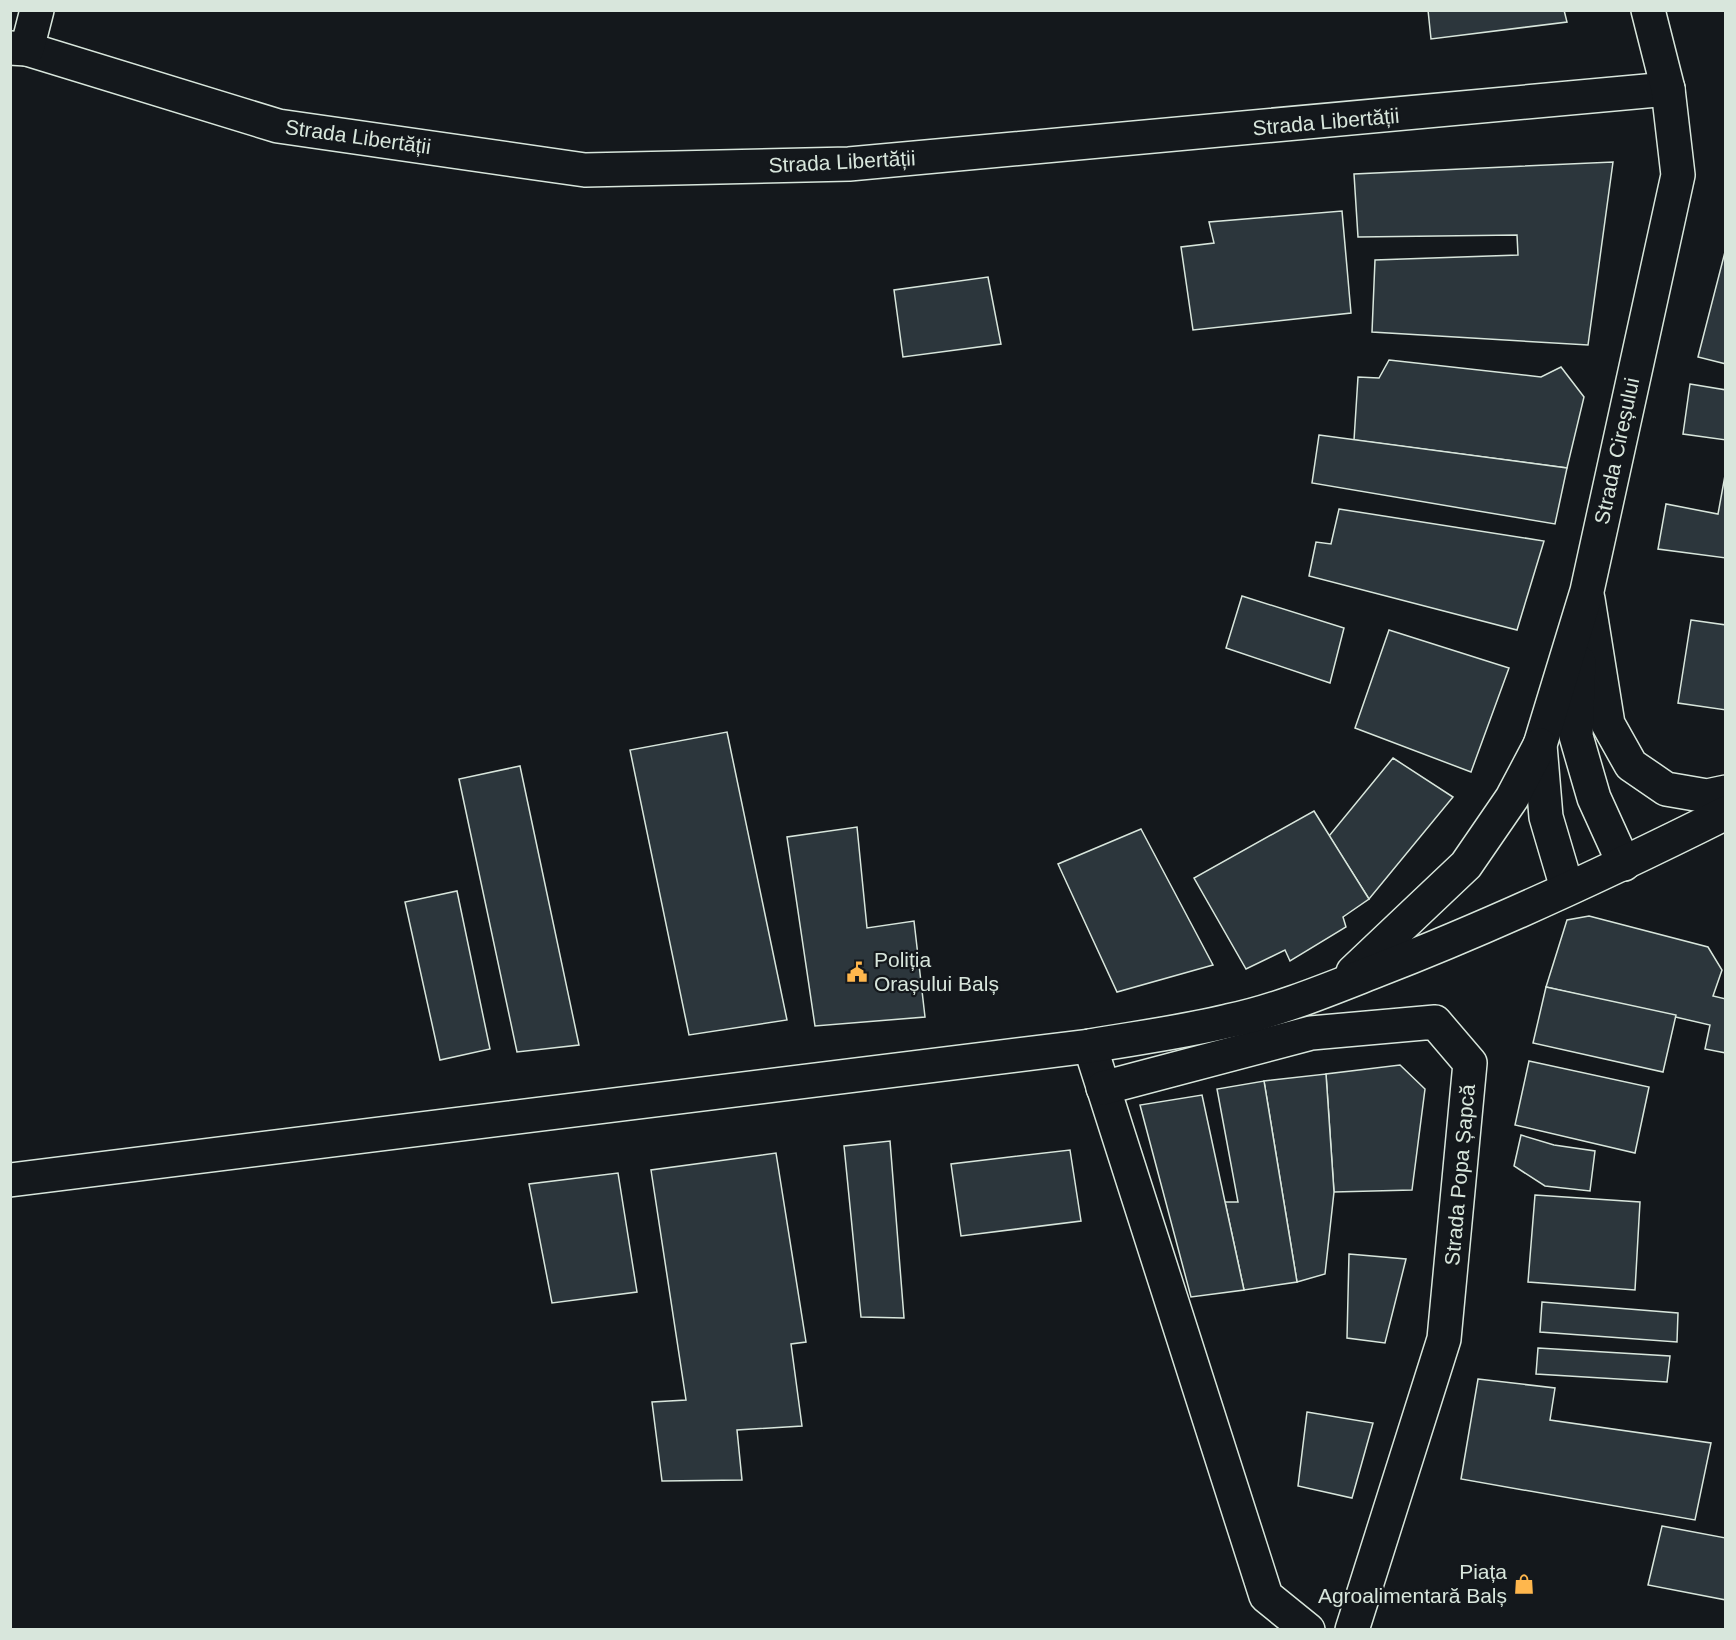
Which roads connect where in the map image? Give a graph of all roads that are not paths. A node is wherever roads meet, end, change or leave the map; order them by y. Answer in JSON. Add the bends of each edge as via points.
{"nodes":[{"id":1,"x":37,"y":10,"type":"edge"},
{"id":2,"x":1648,"y":10,"type":"edge"},
{"id":3,"x":19,"y":49,"type":"edge"},
{"id":4,"x":1668,"y":89,"type":"junction"},
{"id":5,"x":1587,"y":591,"type":"junction"},
{"id":6,"x":1540,"y":745,"type":"junction"},
{"id":7,"x":1725,"y":792,"type":"edge"},
{"id":8,"x":1725,"y":813,"type":"edge"},
{"id":9,"x":1624,"y":864,"type":"junction"},
{"id":10,"x":1567,"y":888,"type":"junction"},
{"id":11,"x":1339,"y":985,"type":"junction"},
{"id":12,"x":1090,"y":1046,"type":"junction"},
{"id":13,"x":1103,"y":1088,"type":"junction"},
{"id":14,"x":10,"y":1179,"type":"edge"},
{"id":15,"x":1308,"y":1629,"type":"edge"},
{"id":16,"x":1352,"y":1629,"type":"edge"}],
"edges":[{"from":1,"to":3,"type":"main road"},
{"from":2,"to":4,"type":"main road","name":"Strada Cireșului"},
{"from":3,"to":4,"type":"main road","name":"Strada Libertății","via":[[278,126],[585,170],[849,164]]},
{"from":4,"to":5,"type":"main road","name":"Strada Cireșului","via":[[1678,175]]},
{"from":5,"to":6,"type":"main road","name":"Strada Cireșului"},
{"from":5,"to":7,"type":"main road","via":[[1608,724],[1631,765],[1666,789],[1707,796]]},
{"from":5,"to":9,"type":"main road","via":[[1576,689],[1576,736],[1594,798]]},
{"from":6,"to":10,"type":"main road","name":"Strada Cireșului","via":[[1546,817]]},
{"from":6,"to":11,"type":"main road","via":[[1512,798],[1466,865]]},
{"from":8,"to":9,"type":"main road"},
{"from":9,"to":10,"type":"main road"},
{"from":10,"to":11,"type":"main road","via":[[1483,929]]},
{"from":11,"to":12,"type":"main road","via":[[1230,1021]]},
{"from":12,"to":13,"type":"main road"},
{"from":12,"to":14,"type":"main road"},
{"from":13,"to":15,"type":"main road","via":[[1266,1596]]},
{"from":13,"to":16,"type":"main road","name":"Strada Popa Șapcă","via":[[1311,1032],[1435,1022],[1470,1062],[1444,1339]]}]}
